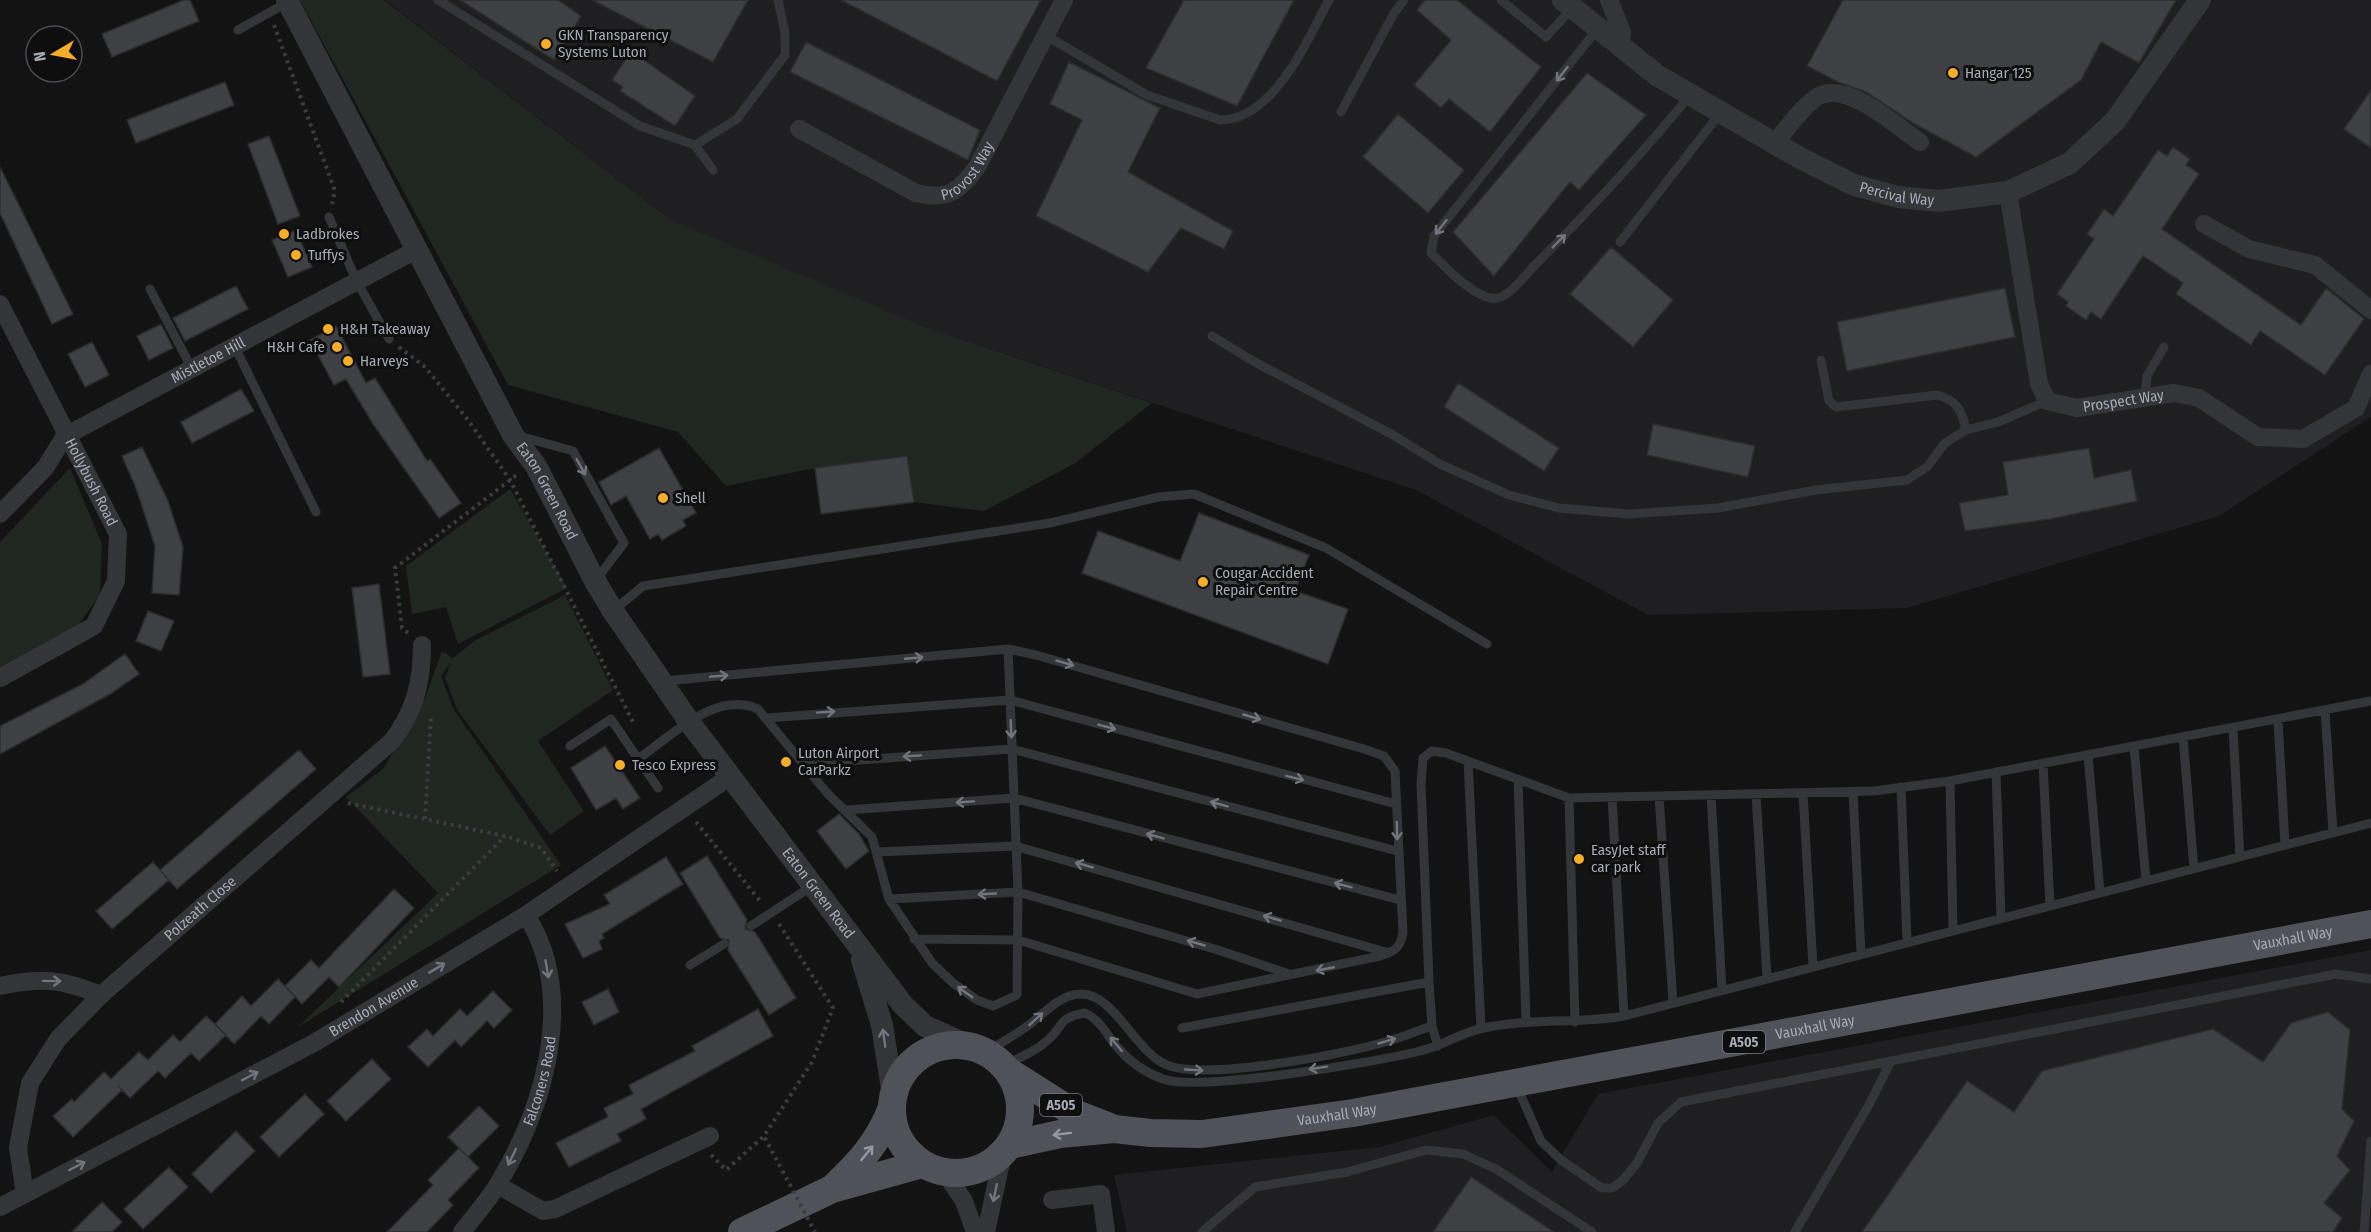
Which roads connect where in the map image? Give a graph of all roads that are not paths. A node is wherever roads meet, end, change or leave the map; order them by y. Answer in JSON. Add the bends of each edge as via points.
{"nodes":[{"id":1,"x":438,"y":0,"type":"edge"},
{"id":2,"x":778,"y":0,"type":"edge"},
{"id":3,"x":1064,"y":0,"type":"edge"},
{"id":4,"x":1329,"y":0,"type":"edge"},
{"id":5,"x":1404,"y":0,"type":"edge"},
{"id":6,"x":1501,"y":0,"type":"edge"},
{"id":7,"x":1609,"y":0,"type":"edge"},
{"id":8,"x":2200,"y":0,"type":"edge"},
{"id":9,"x":1568,"y":4,"type":"edge"},
{"id":10,"x":282,"y":5,"type":"edge"},
{"id":11,"x":1598,"y":28,"type":"junction"},
{"id":12,"x":238,"y":30,"type":"dead end"},
{"id":13,"x":1045,"y":35,"type":"junction"},
{"id":14,"x":1621,"y":47,"type":"junction"},
{"id":15,"x":1691,"y":94,"type":"junction"},
{"id":16,"x":1341,"y":112,"type":"dead end"},
{"id":17,"x":1721,"y":112,"type":"junction"},
{"id":18,"x":799,"y":129,"type":"dead end"},
{"id":19,"x":1920,"y":142,"type":"dead end"},
{"id":20,"x":1775,"y":143,"type":"junction"},
{"id":21,"x":695,"y":145,"type":"junction"},
{"id":22,"x":713,"y":170,"type":"dead end"},
{"id":23,"x":2008,"y":192,"type":"junction"},
{"id":24,"x":329,"y":216,"type":"road end"},
{"id":25,"x":2204,"y":224,"type":"dead end"},
{"id":26,"x":1620,"y":242,"type":"dead end"},
{"id":27,"x":416,"y":250,"type":"junction"},
{"id":28,"x":356,"y":280,"type":"junction"},
{"id":29,"x":150,"y":289,"type":"dead end"},
{"id":30,"x":0,"y":304,"type":"edge"},
{"id":31,"x":2371,"y":310,"type":"edge"},
{"id":32,"x":1212,"y":336,"type":"dead end"},
{"id":33,"x":389,"y":339,"type":"road end"},
{"id":34,"x":234,"y":345,"type":"junction"},
{"id":35,"x":2164,"y":347,"type":"dead end"},
{"id":36,"x":1821,"y":360,"type":"dead end"},
{"id":37,"x":190,"y":368,"type":"junction"},
{"id":38,"x":2371,"y":374,"type":"edge"},
{"id":39,"x":2145,"y":396,"type":"junction"},
{"id":40,"x":2047,"y":401,"type":"junction"},
{"id":41,"x":1966,"y":430,"type":"junction"},
{"id":42,"x":513,"y":435,"type":"junction"},
{"id":43,"x":65,"y":436,"type":"junction"},
{"id":44,"x":316,"y":512,"type":"dead end"},
{"id":45,"x":0,"y":514,"type":"edge"},
{"id":46,"x":595,"y":581,"type":"junction"},
{"id":47,"x":613,"y":610,"type":"junction"},
{"id":48,"x":1487,"y":644,"type":"dead end"},
{"id":49,"x":423,"y":645,"type":"road end"},
{"id":50,"x":1008,"y":649,"type":"junction"},
{"id":51,"x":0,"y":678,"type":"edge"},
{"id":52,"x":661,"y":681,"type":"junction"},
{"id":53,"x":1010,"y":700,"type":"junction"},
{"id":54,"x":2371,"y":701,"type":"edge"},
{"id":55,"x":2325,"y":710,"type":"junction"},
{"id":56,"x":767,"y":718,"type":"junction"},
{"id":57,"x":2278,"y":720,"type":"junction"},
{"id":58,"x":690,"y":723,"type":"junction"},
{"id":59,"x":2233,"y":729,"type":"junction"},
{"id":60,"x":2184,"y":737,"type":"junction"},
{"id":61,"x":570,"y":746,"type":"dead end"},
{"id":62,"x":2134,"y":746,"type":"junction"},
{"id":63,"x":1012,"y":749,"type":"junction"},
{"id":64,"x":2088,"y":755,"type":"junction"},
{"id":65,"x":638,"y":759,"type":"junction"},
{"id":66,"x":1468,"y":761,"type":"junction"},
{"id":67,"x":2043,"y":763,"type":"junction"},
{"id":68,"x":804,"y":764,"type":"junction"},
{"id":69,"x":1996,"y":772,"type":"junction"},
{"id":70,"x":731,"y":776,"type":"junction"},
{"id":71,"x":1518,"y":779,"type":"junction"},
{"id":72,"x":1950,"y":781,"type":"junction"},
{"id":73,"x":1901,"y":787,"type":"junction"},
{"id":74,"x":658,"y":788,"type":"dead end"},
{"id":75,"x":1853,"y":792,"type":"junction"},
{"id":76,"x":1803,"y":793,"type":"junction"},
{"id":77,"x":1756,"y":794,"type":"junction"},
{"id":78,"x":1711,"y":795,"type":"junction"},
{"id":79,"x":1659,"y":796,"type":"junction"},
{"id":80,"x":1612,"y":797,"type":"junction"},
{"id":81,"x":1014,"y":798,"type":"junction"},
{"id":82,"x":1569,"y":798,"type":"junction"},
{"id":83,"x":1396,"y":804,"type":"junction"},
{"id":84,"x":847,"y":810,"type":"junction"},
{"id":85,"x":2371,"y":823,"type":"edge"},
{"id":86,"x":2333,"y":833,"type":"junction"},
{"id":87,"x":2285,"y":845,"type":"junction"},
{"id":88,"x":1016,"y":846,"type":"junction"},
{"id":89,"x":1397,"y":851,"type":"junction"},
{"id":90,"x":876,"y":852,"type":"junction"},
{"id":91,"x":2240,"y":857,"type":"junction"},
{"id":92,"x":2194,"y":869,"type":"junction"},
{"id":93,"x":2146,"y":881,"type":"junction"},
{"id":94,"x":812,"y":886,"type":"junction"},
{"id":95,"x":1018,"y":892,"type":"junction"},
{"id":96,"x":2100,"y":892,"type":"junction"},
{"id":97,"x":889,"y":898,"type":"junction"},
{"id":98,"x":1400,"y":900,"type":"junction"},
{"id":99,"x":2050,"y":906,"type":"junction"},
{"id":100,"x":526,"y":915,"type":"junction"},
{"id":101,"x":2001,"y":918,"type":"junction"},
{"id":102,"x":2371,"y":924,"type":"edge"},
{"id":103,"x":751,"y":926,"type":"dead end"},
{"id":104,"x":1953,"y":931,"type":"junction"},
{"id":105,"x":914,"y":939,"type":"junction"},
{"id":106,"x":1018,"y":940,"type":"junction"},
{"id":107,"x":1907,"y":942,"type":"junction"},
{"id":108,"x":724,"y":945,"type":"dead end"},
{"id":109,"x":860,"y":950,"type":"junction"},
{"id":110,"x":1389,"y":953,"type":"junction"},
{"id":111,"x":1861,"y":954,"type":"junction"},
{"id":112,"x":690,"y":966,"type":"dead end"},
{"id":113,"x":1813,"y":966,"type":"junction"},
{"id":114,"x":1291,"y":975,"type":"junction"},
{"id":115,"x":1767,"y":978,"type":"junction"},
{"id":116,"x":2371,"y":979,"type":"edge"},
{"id":117,"x":1429,"y":982,"type":"junction"},
{"id":118,"x":0,"y":986,"type":"edge"},
{"id":119,"x":1722,"y":989,"type":"junction"},
{"id":120,"x":101,"y":995,"type":"junction"},
{"id":121,"x":1673,"y":1002,"type":"junction"},
{"id":122,"x":1624,"y":1016,"type":"junction"},
{"id":123,"x":1526,"y":1021,"type":"junction"},
{"id":124,"x":1575,"y":1022,"type":"junction"},
{"id":125,"x":1432,"y":1026,"type":"junction"},
{"id":126,"x":1481,"y":1028,"type":"junction"},
{"id":127,"x":1182,"y":1029,"type":"dead end"},
{"id":128,"x":1438,"y":1046,"type":"junction"},
{"id":129,"x":992,"y":1058,"type":"junction"},
{"id":130,"x":1890,"y":1063,"type":"junction"},
{"id":131,"x":1515,"y":1084,"type":"junction"},
{"id":132,"x":892,"y":1103,"type":"junction"},
{"id":133,"x":1114,"y":1129,"type":"junction"},
{"id":134,"x":710,"y":1136,"type":"dead end"},
{"id":135,"x":2371,"y":1141,"type":"edge"},
{"id":136,"x":1007,"y":1149,"type":"junction"},
{"id":137,"x":933,"y":1168,"type":"junction"},
{"id":138,"x":498,"y":1185,"type":"junction"},
{"id":139,"x":832,"y":1189,"type":"junction"},
{"id":140,"x":25,"y":1194,"type":"junction"},
{"id":141,"x":1052,"y":1200,"type":"dead end"},
{"id":142,"x":0,"y":1207,"type":"edge"},
{"id":143,"x":462,"y":1232,"type":"edge"},
{"id":144,"x":742,"y":1232,"type":"edge"},
{"id":145,"x":975,"y":1232,"type":"edge"},
{"id":146,"x":986,"y":1232,"type":"edge"},
{"id":147,"x":1106,"y":1232,"type":"edge"},
{"id":148,"x":1202,"y":1232,"type":"edge"},
{"id":149,"x":1592,"y":1232,"type":"edge"},
{"id":150,"x":1795,"y":1232,"type":"edge"},
{"id":151,"x":2364,"y":1232,"type":"edge"}],
"edges":[{"from":1,"to":21,"type":"lane","via":[[640,126]]},
{"from":2,"to":21,"type":"lane","via":[[785,56],[737,119]]},
{"from":3,"to":13,"type":"street","name":"Provost Way"},
{"from":4,"to":13,"type":"lane","via":[[1277,88],[1245,116],[1232,120],[1220,120],[1147,95]]},
{"from":5,"to":16,"type":"lane"},
{"from":6,"to":9,"type":"lane","via":[[1546,37]]},
{"from":7,"to":14,"type":"street","via":[[1622,32]]},
{"from":8,"to":23,"type":"street","name":"Percival Way","via":[[2115,121],[2070,163]]},
{"from":9,"to":11,"type":"street","name":"Percival Way"},
{"from":10,"to":12,"type":"lane"},
{"from":10,"to":27,"type":"street","name":"Eaton Green Road"},
{"from":11,"to":14,"type":"street","name":"Percival Way"},
{"from":11,"to":15,"type":"lane","one_way":true,"via":[[1434,236],[1431,253],[1459,281],[1490,297],[1499,298],[1512,288],[1576,225]]},
{"from":13,"to":18,"type":"street","name":"Provost Way","via":[[977,166],[964,186],[946,195],[916,193]]},
{"from":14,"to":15,"type":"street","name":"Percival Way","via":[[1658,76]]},
{"from":15,"to":17,"type":"street","name":"Percival Way"},
{"from":17,"to":20,"type":"street","name":"Percival Way"},
{"from":17,"to":26,"type":"lane"},
{"from":19,"to":20,"type":"street","via":[[1848,94],[1822,93]]},
{"from":20,"to":23,"type":"street","name":"Percival Way","via":[[1854,185],[1898,197],[1939,201]]},
{"from":21,"to":22,"type":"lane"},
{"from":23,"to":40,"type":"street","via":[[2039,384]]},
{"from":24,"to":28,"type":"lane"},
{"from":25,"to":31,"type":"street","via":[[2249,249],[2315,265]]},
{"from":27,"to":28,"type":"street","name":"Mistletoe Hill"},
{"from":27,"to":42,"type":"street","name":"Eaton Green Road"},
{"from":28,"to":33,"type":"lane"},
{"from":28,"to":34,"type":"street","name":"Mistletoe Hill"},
{"from":29,"to":37,"type":"lane"},
{"from":30,"to":43,"type":"street"},
{"from":32,"to":41,"type":"lane","via":[[1440,464],[1509,495],[1559,508],[1628,514],[1718,508],[1816,490],[1907,480],[1927,467],[1945,443]]},
{"from":34,"to":37,"type":"street","name":"Mistletoe Hill"},
{"from":34,"to":44,"type":"lane"},
{"from":35,"to":39,"type":"lane","via":[[2147,376]]},
{"from":36,"to":41,"type":"lane","via":[[1829,401],[1836,407],[1937,395],[1958,405]]},
{"from":37,"to":43,"type":"street","name":"Mistletoe Hill"},
{"from":38,"to":39,"type":"street","name":"Prospect Way","via":[[2356,408],[2303,439],[2259,437],[2199,398],[2174,393]]},
{"from":39,"to":40,"type":"street","name":"Prospect Way","via":[[2077,408]]},
{"from":40,"to":41,"type":"lane","via":[[1998,422]]},
{"from":42,"to":46,"type":"street","name":"Eaton Green Road","via":[[536,466]]},
{"from":42,"to":46,"type":"lane","one_way":true,"via":[[573,451],[624,543]]},
{"from":43,"to":45,"type":"street","name":"Hollybush Road","via":[[45,468]]},
{"from":43,"to":51,"type":"street","name":"Hollybush Road","via":[[118,534],[116,581],[94,626]]},
{"from":46,"to":47,"type":"street","name":"Eaton Green Road"},
{"from":47,"to":48,"type":"lane","via":[[643,586],[1050,524],[1158,497],[1194,494],[1326,548]]},
{"from":47,"to":52,"type":"street","name":"Eaton Green Road"},
{"from":49,"to":120,"type":"street","name":"Polzeath Close","via":[[414,706],[392,741]]},
{"from":52,"to":50,"type":"lane","one_way":true},
{"from":50,"to":53,"type":"lane"},
{"from":50,"to":83,"type":"lane","one_way":true,"via":[[1384,756],[1395,771]]},
{"from":52,"to":58,"type":"street","name":"Eaton Green Road"},
{"from":56,"to":53,"type":"lane","one_way":true},
{"from":53,"to":63,"type":"lane","one_way":true},
{"from":53,"to":83,"type":"lane","one_way":true},
{"from":54,"to":55,"type":"lane"},
{"from":55,"to":57,"type":"lane"},
{"from":55,"to":86,"type":"lane"},
{"from":56,"to":58,"type":"lane","via":[[746,703],[718,706]]},
{"from":56,"to":68,"type":"lane"},
{"from":57,"to":59,"type":"lane"},
{"from":57,"to":87,"type":"lane"},
{"from":58,"to":65,"type":"lane"},
{"from":58,"to":70,"type":"street","name":"Eaton Green Road"},
{"from":59,"to":60,"type":"lane"},
{"from":59,"to":91,"type":"lane"},
{"from":60,"to":62,"type":"lane"},
{"from":60,"to":92,"type":"lane"},
{"from":61,"to":65,"type":"lane","via":[[611,718]]},
{"from":62,"to":64,"type":"lane"},
{"from":62,"to":93,"type":"lane"},
{"from":63,"to":68,"type":"lane","one_way":true},
{"from":63,"to":81,"type":"lane"},
{"from":89,"to":63,"type":"lane","one_way":true},
{"from":64,"to":67,"type":"lane"},
{"from":64,"to":96,"type":"lane"},
{"from":65,"to":74,"type":"lane"},
{"from":66,"to":71,"type":"lane"},
{"from":66,"to":117,"type":"lane","via":[[1432,751],[1423,758]]},
{"from":66,"to":126,"type":"lane"},
{"from":67,"to":69,"type":"lane"},
{"from":67,"to":99,"type":"lane"},
{"from":68,"to":84,"type":"lane","via":[[827,793]]},
{"from":69,"to":72,"type":"lane"},
{"from":69,"to":101,"type":"lane"},
{"from":70,"to":94,"type":"street","name":"Eaton Green Road"},
{"from":70,"to":100,"type":"street","name":"Brendon Avenue"},
{"from":71,"to":82,"type":"lane"},
{"from":71,"to":123,"type":"lane"},
{"from":72,"to":73,"type":"lane"},
{"from":72,"to":104,"type":"lane"},
{"from":73,"to":75,"type":"lane"},
{"from":73,"to":107,"type":"lane"},
{"from":75,"to":76,"type":"lane"},
{"from":75,"to":111,"type":"lane"},
{"from":76,"to":77,"type":"lane"},
{"from":76,"to":113,"type":"lane"},
{"from":77,"to":78,"type":"lane"},
{"from":77,"to":115,"type":"lane"},
{"from":78,"to":79,"type":"lane"},
{"from":78,"to":119,"type":"lane"},
{"from":79,"to":80,"type":"lane"},
{"from":79,"to":121,"type":"lane"},
{"from":80,"to":82,"type":"lane"},
{"from":80,"to":122,"type":"lane"},
{"from":81,"to":84,"type":"lane","one_way":true},
{"from":81,"to":88,"type":"lane"},
{"from":98,"to":81,"type":"lane","one_way":true},
{"from":82,"to":124,"type":"lane"},
{"from":83,"to":89,"type":"lane","one_way":true},
{"from":84,"to":90,"type":"lane","via":[[872,837]]},
{"from":85,"to":86,"type":"lane"},
{"from":86,"to":87,"type":"lane"},
{"from":87,"to":91,"type":"lane"},
{"from":88,"to":90,"type":"lane"},
{"from":88,"to":95,"type":"lane"},
{"from":110,"to":88,"type":"lane","one_way":true},
{"from":89,"to":98,"type":"lane"},
{"from":90,"to":97,"type":"lane"},
{"from":91,"to":92,"type":"lane"},
{"from":92,"to":93,"type":"lane"},
{"from":93,"to":96,"type":"lane"},
{"from":94,"to":103,"type":"lane"},
{"from":94,"to":109,"type":"street","name":"Eaton Green Road"},
{"from":95,"to":97,"type":"lane","one_way":true},
{"from":95,"to":106,"type":"lane"},
{"from":114,"to":95,"type":"lane","one_way":true},
{"from":96,"to":99,"type":"lane"},
{"from":97,"to":105,"type":"lane"},
{"from":98,"to":110,"type":"lane","via":[[1401,945]]},
{"from":99,"to":101,"type":"lane"},
{"from":100,"to":138,"type":"street","name":"Falconers Road","one_way":true,"via":[[546,964],[551,1028],[539,1095]]},
{"from":140,"to":100,"type":"street","name":"Brendon Avenue","one_way":true,"via":[[314,1042]]},
{"from":101,"to":104,"type":"lane"},
{"from":102,"to":131,"type":"main road","name":"Vauxhall Way","number":"A505"},
{"from":104,"to":107,"type":"lane"},
{"from":105,"to":106,"type":"lane"},
{"from":106,"to":105,"type":"lane","one_way":true,"via":[[1017,995],[993,1006],[953,983]]},
{"from":106,"to":114,"type":"lane","via":[[1197,994]]},
{"from":107,"to":111,"type":"lane"},
{"from":108,"to":112,"type":"lane"},
{"from":109,"to":129,"type":"street","name":"Eaton Green Road","via":[[903,1005],[926,1026]]},
{"from":132,"to":109,"type":"street","name":"Eaton Green Road","one_way":true,"via":[[882,1025]]},
{"from":110,"to":114,"type":"lane","one_way":true},
{"from":111,"to":113,"type":"lane"},
{"from":113,"to":115,"type":"lane"},
{"from":115,"to":119,"type":"lane"},
{"from":116,"to":130,"type":"lane","via":[[2336,974]]},
{"from":117,"to":125,"type":"lane"},
{"from":117,"to":127,"type":"lane"},
{"from":118,"to":120,"type":"street","one_way":true,"via":[[26,981],[68,981]]},
{"from":119,"to":121,"type":"lane"},
{"from":120,"to":140,"type":"street","name":"Polzeath Close","via":[[58,1039],[30,1083],[18,1148]]},
{"from":121,"to":122,"type":"lane"},
{"from":122,"to":124,"type":"lane"},
{"from":123,"to":124,"type":"lane"},
{"from":123,"to":126,"type":"lane"},
{"from":125,"to":128,"type":"lane"},
{"from":129,"to":125,"type":"lane","one_way":true,"via":[[1044,1010],[1078,994],[1104,1003],[1146,1053],[1178,1069],[1201,1071],[1327,1054],[1385,1042]]},
{"from":126,"to":128,"type":"lane"},
{"from":128,"to":129,"type":"lane","one_way":true,"via":[[1272,1076],[1187,1083],[1165,1080],[1142,1069],[1120,1050],[1095,1017],[1085,1013],[1063,1021],[1050,1039],[1030,1053]]},
{"from":129,"to":132,"type":"main road","via":[[947,1044],[926,1051],[908,1065],[898,1080]]},
{"from":129,"to":133,"type":"main road","name":"Vauxhall Way","number":"A505","via":[[1074,1113]]},
{"from":129,"to":136,"type":"main road","via":[[1018,1089],[1021,1111],[1017,1132]]},
{"from":130,"to":131,"type":"lane","via":[[1681,1102],[1658,1123],[1637,1163],[1612,1188],[1602,1188],[1541,1141]]},
{"from":130,"to":150,"type":"lane"},
{"from":131,"to":133,"type":"main road","name":"Vauxhall Way","number":"A505","via":[[1281,1125],[1202,1134]]},
{"from":132,"to":137,"type":"main road","via":[[894,1126],[903,1146]]},
{"from":139,"to":132,"type":"main road","one_way":true,"via":[[868,1155],[881,1135]]},
{"from":133,"to":136,"type":"main road","name":"Vauxhall Way","number":"A505","one_way":true,"via":[[1060,1134]]},
{"from":134,"to":138,"type":"street","via":[[555,1209],[543,1211]]},
{"from":135,"to":151,"type":"lane"},
{"from":136,"to":137,"type":"main road","via":[[991,1164],[963,1173]]},
{"from":136,"to":146,"type":"street","one_way":true},
{"from":137,"to":139,"type":"main road"},
{"from":137,"to":145,"type":"street","via":[[964,1201]]},
{"from":138,"to":143,"type":"street","name":"Falconers Road"},
{"from":139,"to":144,"type":"main road"},
{"from":140,"to":142,"type":"street","name":"Brendon Avenue"},
{"from":141,"to":147,"type":"street","via":[[1101,1194]]},
{"from":148,"to":149,"type":"lane","via":[[1255,1187],[1347,1172],[1426,1150],[1462,1154],[1496,1169]]}]}
